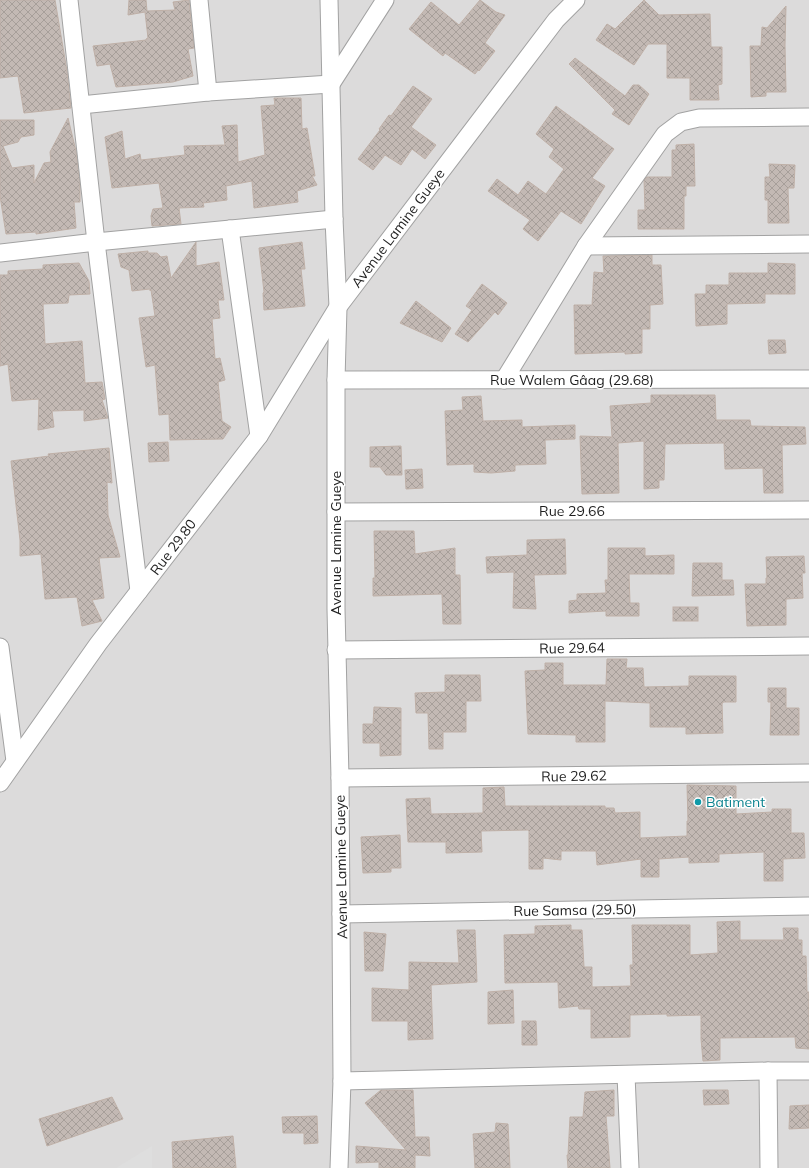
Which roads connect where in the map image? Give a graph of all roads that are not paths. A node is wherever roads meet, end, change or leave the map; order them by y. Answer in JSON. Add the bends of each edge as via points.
{"nodes":[{"id":1,"x":69,"y":0,"type":"edge"},
{"id":2,"x":199,"y":0,"type":"edge"},
{"id":3,"x":329,"y":0,"type":"edge"},
{"id":4,"x":385,"y":0,"type":"edge"},
{"id":5,"x":576,"y":0,"type":"edge"},
{"id":6,"x":331,"y":84,"type":"junction"},
{"id":7,"x":208,"y":92,"type":"junction"},
{"id":8,"x":81,"y":105,"type":"junction"},
{"id":9,"x":809,"y":116,"type":"edge"},
{"id":10,"x":334,"y":218,"type":"junction"},
{"id":11,"x":230,"y":229,"type":"junction"},
{"id":12,"x":96,"y":242,"type":"junction"},
{"id":13,"x":809,"y":244,"type":"edge"},
{"id":14,"x":586,"y":246,"type":"junction"},
{"id":15,"x":0,"y":253,"type":"edge"},
{"id":16,"x":338,"y":307,"type":"junction"},
{"id":17,"x":809,"y":379,"type":"edge"},
{"id":18,"x":336,"y":380,"type":"junction"},
{"id":19,"x":504,"y":380,"type":"junction"},
{"id":20,"x":259,"y":436,"type":"junction"},
{"id":21,"x":809,"y":510,"type":"edge"},
{"id":22,"x":336,"y":512,"type":"junction"},
{"id":23,"x":139,"y":591,"type":"junction"},
{"id":24,"x":809,"y":646,"type":"edge"},
{"id":25,"x":0,"y":648,"type":"edge"},
{"id":26,"x":336,"y":650,"type":"junction"},
{"id":27,"x":15,"y":761,"type":"junction"},
{"id":28,"x":809,"y":773,"type":"edge"},
{"id":29,"x":340,"y":778,"type":"junction"},
{"id":30,"x":0,"y":783,"type":"edge"},
{"id":31,"x":809,"y":906,"type":"edge"},
{"id":32,"x":341,"y":914,"type":"junction"},
{"id":33,"x":768,"y":1071,"type":"junction"},
{"id":34,"x":809,"y":1071,"type":"edge"},
{"id":35,"x":626,"y":1074,"type":"junction"},
{"id":36,"x":342,"y":1081,"type":"junction"},
{"id":37,"x":340,"y":1168,"type":"edge"},
{"id":38,"x":630,"y":1168,"type":"edge"},
{"id":39,"x":769,"y":1168,"type":"edge"}],
"edges":[{"from":1,"to":8,"type":"street"},
{"from":2,"to":7,"type":"street"},
{"from":3,"to":6,"type":"street"},
{"from":4,"to":6,"type":"street"},
{"from":5,"to":16,"type":"street","name":"Avenue Lamine Gueye","via":[[556,20]]},
{"from":6,"to":7,"type":"street"},
{"from":6,"to":10,"type":"street"},
{"from":7,"to":8,"type":"street"},
{"from":8,"to":12,"type":"street"},
{"from":9,"to":14,"type":"street","via":[[699,118],[681,122],[665,134]]},
{"from":10,"to":11,"type":"street"},
{"from":10,"to":16,"type":"street"},
{"from":11,"to":12,"type":"street"},
{"from":11,"to":20,"type":"street"},
{"from":12,"to":15,"type":"street"},
{"from":12,"to":23,"type":"street"},
{"from":13,"to":14,"type":"street"},
{"from":14,"to":19,"type":"street"},
{"from":16,"to":18,"type":"street","name":"Avenue Lamine Gueye"},
{"from":16,"to":20,"type":"street","name":"Rue 29.80"},
{"from":17,"to":19,"type":"street","name":"Rue Walem Gâag (29.68)"},
{"from":18,"to":19,"type":"street","name":"Rue Walem Gâag (29.68)"},
{"from":18,"to":22,"type":"street","name":"Avenue Lamine Gueye"},
{"from":20,"to":23,"type":"street","name":"Rue 29.80"},
{"from":21,"to":22,"type":"street","name":"Rue 29.66"},
{"from":22,"to":26,"type":"street","name":"Avenue Lamine Gueye"},
{"from":23,"to":27,"type":"street","name":"Rue 29.80"},
{"from":24,"to":26,"type":"street","name":"Rue 29.64"},
{"from":25,"to":27,"type":"street"},
{"from":26,"to":29,"type":"street","name":"Avenue Lamine Gueye"},
{"from":27,"to":30,"type":"street","name":"Rue 29.80"},
{"from":28,"to":29,"type":"street","name":"Rue 29.62"},
{"from":29,"to":32,"type":"street","name":"Avenue Lamine Gueye"},
{"from":31,"to":32,"type":"street","name":"Rue Samsa (29.50)"},
{"from":32,"to":36,"type":"street","name":"Avenue Lamine Gueye"},
{"from":33,"to":34,"type":"street"},
{"from":33,"to":35,"type":"street"},
{"from":33,"to":39,"type":"street"},
{"from":35,"to":36,"type":"street"},
{"from":35,"to":38,"type":"street"},
{"from":36,"to":37,"type":"street","name":"Avenue Lamine Gueye"}]}
